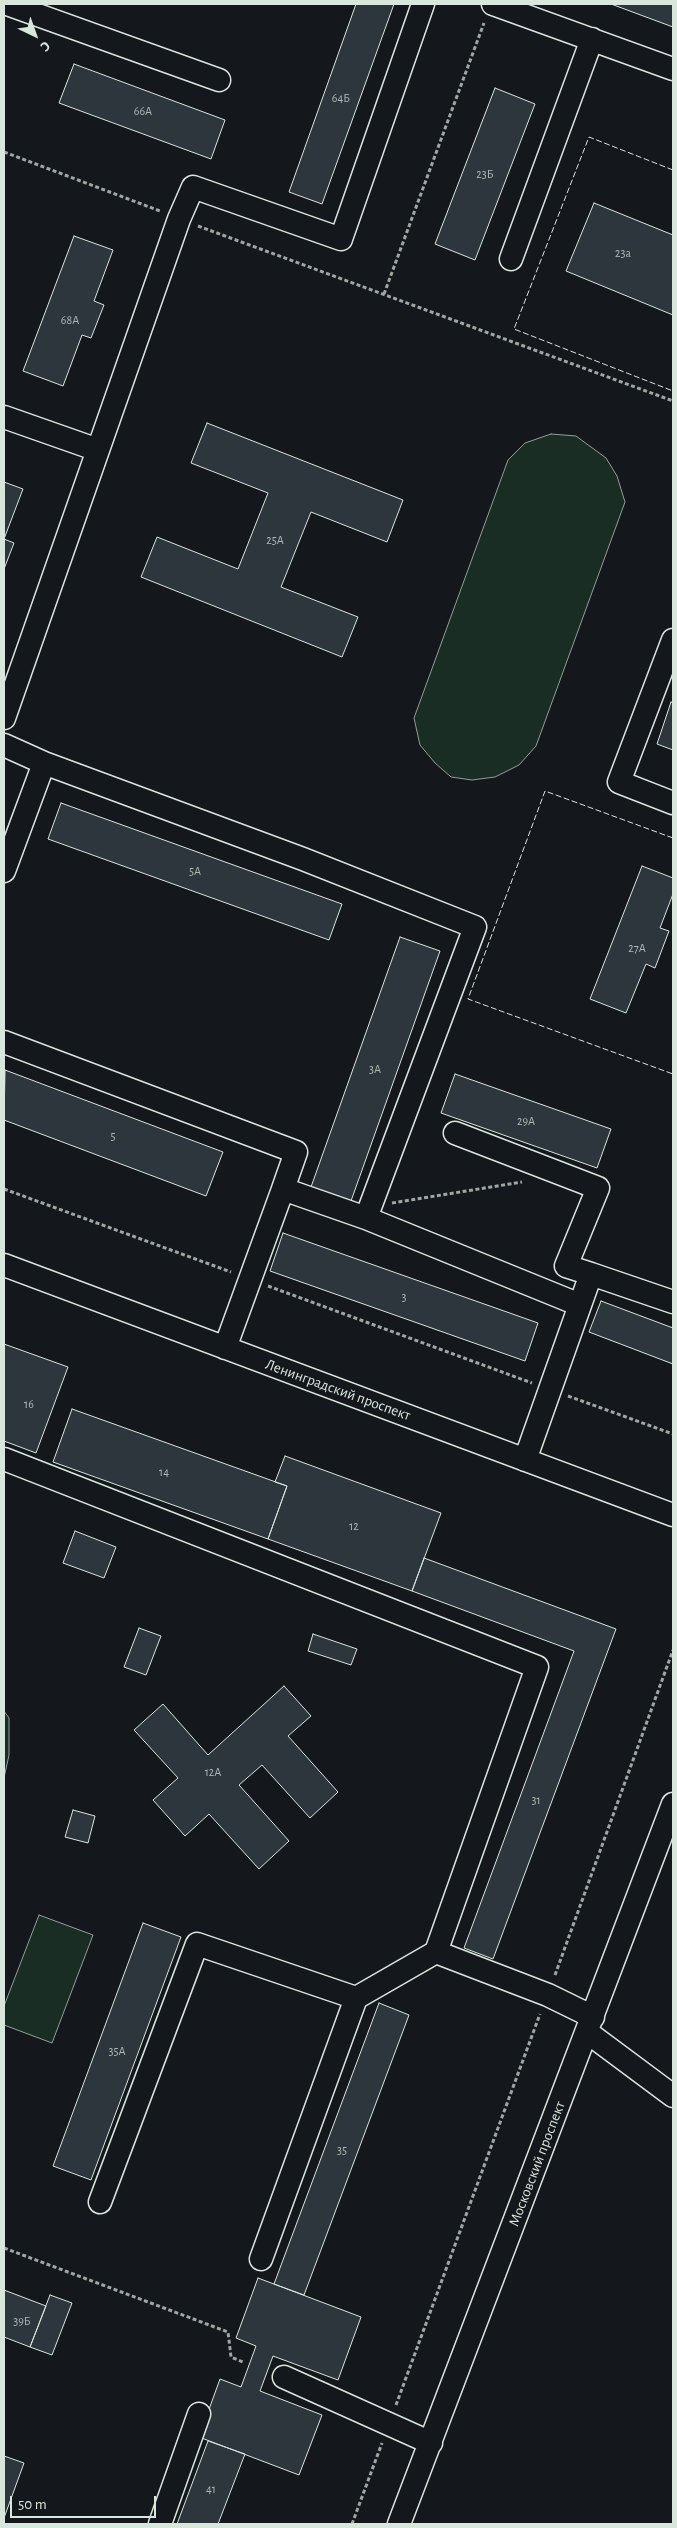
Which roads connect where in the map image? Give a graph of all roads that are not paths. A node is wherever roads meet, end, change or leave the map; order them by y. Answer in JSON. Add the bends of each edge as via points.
{"nodes":[{"id":1,"x":8,"y":4,"type":"edge"},
{"id":2,"x":423,"y":4,"type":"edge"},
{"id":3,"x":490,"y":8,"type":"edge"},
{"id":4,"x":592,"y":39,"type":"junction"},
{"id":5,"x":673,"y":69,"type":"edge"},
{"id":6,"x":219,"y":80,"type":"dead end"},
{"id":7,"x":511,"y":259,"type":"dead end"},
{"id":8,"x":4,"y":417,"type":"edge"},
{"id":9,"x":98,"y":450,"type":"junction"},
{"id":10,"x":673,"y":640,"type":"edge"},
{"id":11,"x":667,"y":676,"type":"edge"},
{"id":12,"x":4,"y":718,"type":"edge"},
{"id":13,"x":4,"y":745,"type":"edge"},
{"id":14,"x":44,"y":763,"type":"junction"},
{"id":15,"x":673,"y":803,"type":"edge"},
{"id":16,"x":4,"y":872,"type":"edge"},
{"id":17,"x":4,"y":1042,"type":"edge"},
{"id":18,"x":455,"y":1134,"type":"dead end"},
{"id":19,"x":283,"y":1189,"type":"junction"},
{"id":20,"x":368,"y":1212,"type":"junction"},
{"id":21,"x":4,"y":1265,"type":"edge"},
{"id":22,"x":591,"y":1274,"type":"junction"},
{"id":23,"x":673,"y":1302,"type":"edge"},
{"id":24,"x":580,"y":1305,"type":"junction"},
{"id":25,"x":225,"y":1348,"type":"junction"},
{"id":26,"x":4,"y":1459,"type":"edge"},
{"id":27,"x":525,"y":1460,"type":"junction"},
{"id":28,"x":673,"y":1514,"type":"edge"},
{"id":29,"x":673,"y":1804,"type":"edge"},
{"id":30,"x":436,"y":1952,"type":"junction"},
{"id":31,"x":356,"y":1998,"type":"junction"},
{"id":32,"x":590,"y":2024,"type":"junction"},
{"id":33,"x":673,"y":2096,"type":"edge"},
{"id":34,"x":100,"y":2202,"type":"dead end"},
{"id":35,"x":261,"y":2259,"type":"dead end"},
{"id":36,"x":284,"y":2377,"type":"dead end"},
{"id":37,"x":198,"y":2414,"type":"dead end"},
{"id":38,"x":431,"y":2443,"type":"junction"},
{"id":39,"x":160,"y":2524,"type":"edge"},
{"id":40,"x":399,"y":2524,"type":"edge"}],
"edges":[{"from":1,"to":6,"type":"street"},
{"from":2,"to":9,"type":"street","via":[[341,239],[193,187]]},
{"from":3,"to":4,"type":"street"},
{"from":4,"to":5,"type":"street"},
{"from":4,"to":7,"type":"street"},
{"from":8,"to":9,"type":"street"},
{"from":9,"to":12,"type":"street"},
{"from":10,"to":11,"type":"street"},
{"from":11,"to":15,"type":"street","via":[[619,782]]},
{"from":13,"to":14,"type":"street"},
{"from":14,"to":16,"type":"street"},
{"from":14,"to":20,"type":"street","via":[[475,927]]},
{"from":17,"to":19,"type":"street","via":[[296,1152]]},
{"from":18,"to":22,"type":"street","via":[[598,1188],[566,1266]]},
{"from":19,"to":20,"type":"street"},
{"from":19,"to":25,"type":"street"},
{"from":20,"to":24,"type":"street"},
{"from":21,"to":25,"type":"street","name":"Ленинградский проспект"},
{"from":22,"to":23,"type":"street"},
{"from":22,"to":24,"type":"street"},
{"from":24,"to":27,"type":"street"},
{"from":25,"to":27,"type":"street","name":"Ленинградский проспект"},
{"from":26,"to":30,"type":"street","via":[[537,1667]]},
{"from":27,"to":28,"type":"street","name":"Ленинградский проспект"},
{"from":29,"to":32,"type":"street","name":"Московский проспект"},
{"from":30,"to":31,"type":"street"},
{"from":30,"to":32,"type":"street","via":[[548,1995]]},
{"from":31,"to":34,"type":"street","via":[[197,1944]]},
{"from":31,"to":35,"type":"street"},
{"from":32,"to":33,"type":"street"},
{"from":32,"to":38,"type":"street","name":"Московский проспект"},
{"from":36,"to":38,"type":"street"},
{"from":37,"to":39,"type":"street"},
{"from":38,"to":40,"type":"street","name":"Московский проспект"}]}
